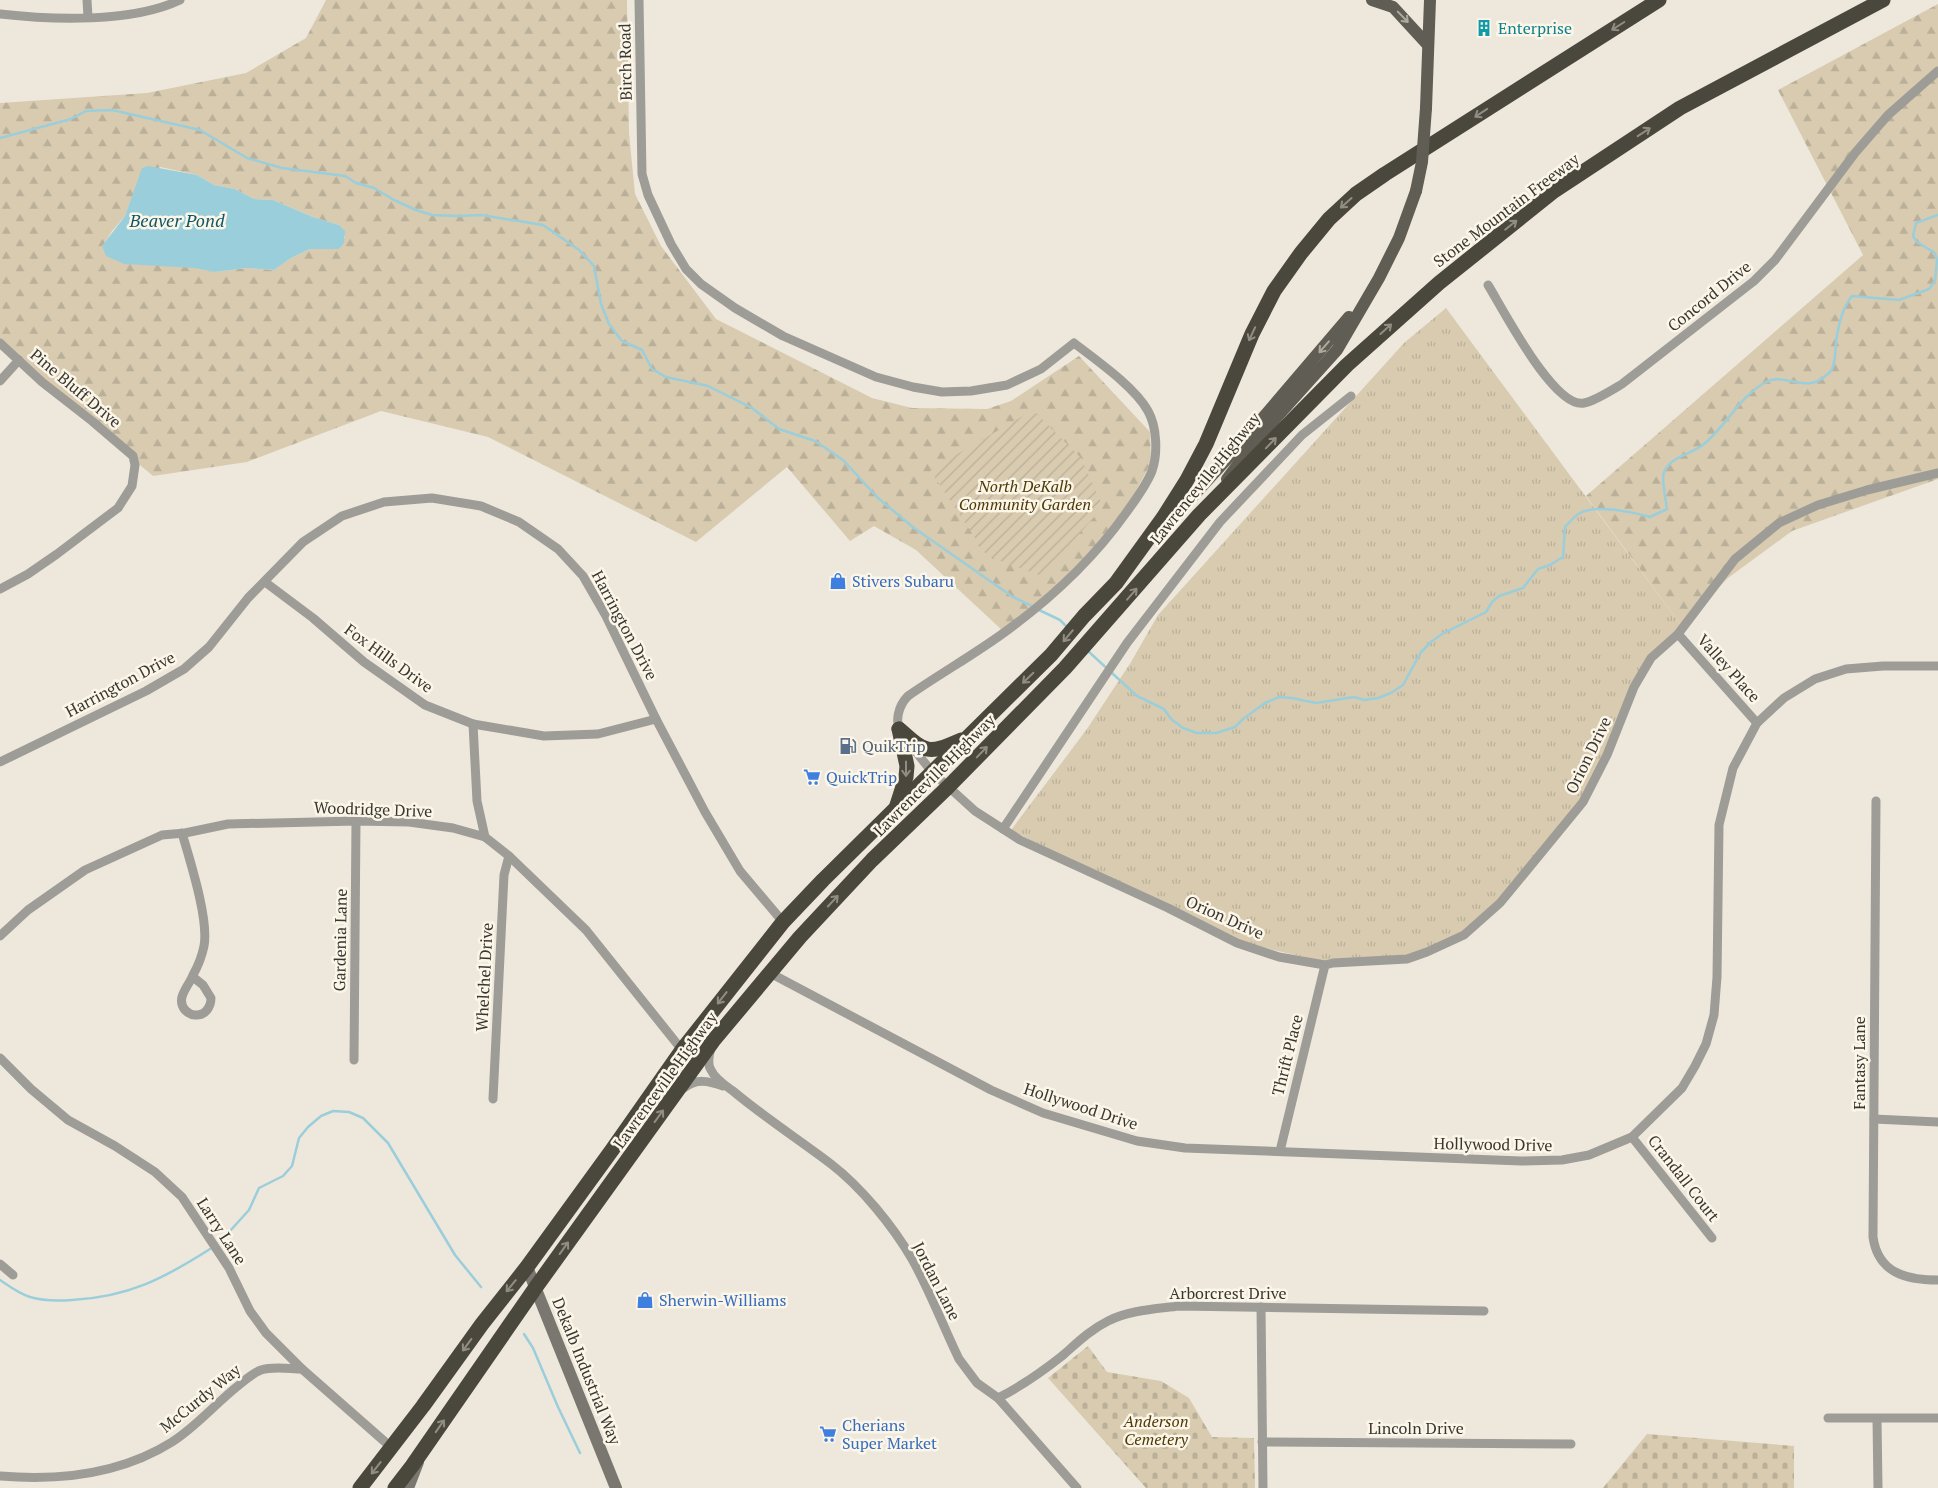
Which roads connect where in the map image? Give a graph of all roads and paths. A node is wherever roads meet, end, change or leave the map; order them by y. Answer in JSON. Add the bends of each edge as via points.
{"nodes":[{"id":1,"x":87,"y":0,"type":"edge"},
{"id":2,"x":180,"y":0,"type":"edge"},
{"id":3,"x":639,"y":0,"type":"edge"},
{"id":4,"x":1372,"y":0,"type":"edge"},
{"id":5,"x":1430,"y":0,"type":"edge"},
{"id":6,"x":1659,"y":0,"type":"edge"},
{"id":7,"x":1883,"y":0,"type":"edge"},
{"id":8,"x":0,"y":14,"type":"edge"},
{"id":9,"x":88,"y":17,"type":"junction"},
{"id":10,"x":1427,"y":44,"type":"junction"},
{"id":11,"x":1938,"y":71,"type":"edge"},
{"id":12,"x":1488,"y":285,"type":"dead end"},
{"id":13,"x":1368,"y":297,"type":"junction"},
{"id":14,"x":0,"y":343,"type":"edge"},
{"id":15,"x":18,"y":360,"type":"junction"},
{"id":16,"x":0,"y":381,"type":"edge"},
{"id":17,"x":1351,"y":396,"type":"dead end"},
{"id":18,"x":1938,"y":473,"type":"edge"},
{"id":19,"x":1200,"y":515,"type":"junction"},
{"id":20,"x":265,"y":582,"type":"junction"},
{"id":21,"x":1116,"y":583,"type":"junction"},
{"id":22,"x":0,"y":589,"type":"edge"},
{"id":23,"x":1678,"y":634,"type":"junction"},
{"id":24,"x":1938,"y":666,"type":"edge"},
{"id":25,"x":656,"y":719,"type":"junction"},
{"id":26,"x":1757,"y":722,"type":"junction"},
{"id":27,"x":473,"y":724,"type":"junction"},
{"id":28,"x":899,"y":729,"type":"junction"},
{"id":29,"x":967,"y":738,"type":"junction"},
{"id":30,"x":0,"y":762,"type":"edge"},
{"id":31,"x":932,"y":772,"type":"junction"},
{"id":32,"x":948,"y":787,"type":"junction"},
{"id":33,"x":1876,"y":801,"type":"dead end"},
{"id":34,"x":896,"y":808,"type":"junction"},
{"id":35,"x":356,"y":821,"type":"junction"},
{"id":36,"x":1003,"y":829,"type":"junction"},
{"id":37,"x":182,"y":833,"type":"junction"},
{"id":38,"x":485,"y":836,"type":"junction"},
{"id":39,"x":508,"y":856,"type":"junction"},
{"id":40,"x":783,"y":922,"type":"junction"},
{"id":41,"x":0,"y":936,"type":"edge"},
{"id":42,"x":1324,"y":965,"type":"junction"},
{"id":43,"x":770,"y":973,"type":"junction"},
{"id":44,"x":193,"y":977,"type":"dead end"},
{"id":45,"x":713,"y":1041,"type":"junction"},
{"id":46,"x":682,"y":1050,"type":"junction"},
{"id":47,"x":0,"y":1058,"type":"edge"},
{"id":48,"x":354,"y":1060,"type":"dead end"},
{"id":49,"x":728,"y":1088,"type":"junction"},
{"id":50,"x":674,"y":1095,"type":"junction"},
{"id":51,"x":493,"y":1099,"type":"dead end"},
{"id":52,"x":1874,"y":1119,"type":"junction"},
{"id":53,"x":1938,"y":1122,"type":"edge"},
{"id":54,"x":1632,"y":1137,"type":"junction"},
{"id":55,"x":1280,"y":1151,"type":"junction"},
{"id":56,"x":1712,"y":1238,"type":"dead end"},
{"id":57,"x":0,"y":1264,"type":"edge"},
{"id":58,"x":527,"y":1267,"type":"junction"},
{"id":59,"x":13,"y":1275,"type":"dead end"},
{"id":60,"x":1938,"y":1280,"type":"edge"},
{"id":61,"x":536,"y":1287,"type":"junction"},
{"id":62,"x":1261,"y":1307,"type":"junction"},
{"id":63,"x":1484,"y":1311,"type":"dead end"},
{"id":64,"x":302,"y":1369,"type":"junction"},
{"id":65,"x":998,"y":1398,"type":"junction"},
{"id":66,"x":1828,"y":1418,"type":"dead end"},
{"id":67,"x":1938,"y":1418,"type":"edge"},
{"id":68,"x":1877,"y":1419,"type":"junction"},
{"id":69,"x":1262,"y":1442,"type":"junction"},
{"id":70,"x":1571,"y":1444,"type":"dead end"},
{"id":71,"x":392,"y":1448,"type":"junction"},
{"id":72,"x":424,"y":1449,"type":"junction"},
{"id":73,"x":0,"y":1476,"type":"edge"},
{"id":74,"x":360,"y":1488,"type":"edge"},
{"id":75,"x":395,"y":1488,"type":"edge"},
{"id":76,"x":408,"y":1488,"type":"edge"},
{"id":77,"x":616,"y":1488,"type":"edge"},
{"id":78,"x":1077,"y":1488,"type":"edge"},
{"id":79,"x":1263,"y":1488,"type":"edge"},
{"id":80,"x":1878,"y":1488,"type":"edge"}],
"edges":[{"from":1,"to":9,"type":"street"},
{"from":2,"to":9,"type":"street","via":[[141,13]]},
{"from":3,"to":28,"type":"street","name":"Birch Road","via":[[642,174],[671,244],[686,269],[701,284],[783,336],[876,377],[942,392],[1007,385],[1041,369],[1074,342],[1117,377],[1149,412],[1155,448],[1152,469],[1142,491],[1105,542],[1059,588],[1008,630],[904,699],[898,715]]},
{"from":4,"to":10,"type":"main road","one_way":true,"via":[[1393,7]]},
{"from":5,"to":10,"type":"main road","name":"Lawrenceville Highway"},
{"from":6,"to":21,"type":"highway","one_way":true,"via":[[1385,174],[1356,194],[1329,219],[1274,291],[1187,480],[1164,518]]},
{"from":19,"to":7,"type":"highway","name":"Stone Mountain Freeway","one_way":true,"via":[[1346,365],[1439,283],[1554,191],[1680,108]]},
{"from":8,"to":9,"type":"street","via":[[39,18]]},
{"from":10,"to":13,"type":"main road","name":"Lawrenceville Highway","bridge":true,"via":[[1422,162],[1416,191],[1399,238]]},
{"from":11,"to":12,"type":"street","name":"Concord Drive","via":[[1888,115],[1754,281],[1622,384],[1592,400],[1572,402],[1558,391],[1536,364]]},
{"from":13,"to":19,"type":"main road","name":"Lawrenceville Highway","via":[[1337,350],[1256,440]]},
{"from":13,"to":21,"type":"main road","name":"Lawrenceville Highway","one_way":true},
{"from":14,"to":15,"type":"street","name":"Pine Bluff Drive"},
{"from":15,"to":16,"type":"street"},
{"from":15,"to":22,"type":"street","name":"Pine Bluff Drive","via":[[133,456],[135,465],[132,486],[118,508],[28,574]]},
{"from":17,"to":36,"type":"street","via":[[1302,435],[1220,522],[1127,643]]},
{"from":18,"to":23,"type":"street","name":"Orion Drive","via":[[1818,505],[1779,523],[1735,559]]},
{"from":32,"to":19,"type":"highway","name":"Lawrenceville Highway","one_way":true,"via":[[1065,668]]},
{"from":20,"to":25,"type":"street","name":"Harrington Drive","via":[[304,542],[342,516],[384,502],[432,498],[481,506],[519,522],[558,549],[582,576],[606,616]]},
{"from":20,"to":27,"type":"street","name":"Fox Hills Drive","via":[[417,700]]},
{"from":20,"to":30,"type":"street","name":"Harrington Drive","via":[[248,598],[210,647],[184,668],[146,691]]},
{"from":21,"to":29,"type":"highway","name":"Lawrenceville Highway","one_way":true,"via":[[1051,655]]},
{"from":23,"to":26,"type":"street","name":"Valley Place"},
{"from":23,"to":42,"type":"street","name":"Orion Drive","via":[[1651,658],[1634,687],[1607,755],[1583,802],[1500,903],[1464,935],[1407,960]]},
{"from":24,"to":26,"type":"street","name":"Hollywood Drive","via":[[1846,669],[1815,679],[1784,698]]},
{"from":25,"to":27,"type":"street","name":"Fox Hills Drive","via":[[598,734],[544,736]]},
{"from":25,"to":40,"type":"street","name":"Harrington Drive","via":[[740,871]]},
{"from":26,"to":54,"type":"street","name":"Hollywood Drive","via":[[1733,768],[1719,825],[1717,977],[1714,1015],[1706,1044],[1682,1088]]},
{"from":27,"to":38,"type":"street","via":[[477,801]]},
{"from":28,"to":29,"type":"highway","via":[[925,750],[943,748]]},
{"from":28,"to":31,"type":"street","name":"Orion Drive"},
{"from":28,"to":34,"type":"highway","one_way":true,"via":[[907,766]]},
{"from":29,"to":31,"type":"highway","name":"Lawrenceville Highway"},
{"from":31,"to":32,"type":"street","name":"Orion Drive"},
{"from":31,"to":34,"type":"highway","name":"Lawrenceville Highway"},
{"from":32,"to":36,"type":"street","name":"Orion Drive","via":[[975,811]]},
{"from":43,"to":32,"type":"highway","name":"Lawrenceville Highway","one_way":true,"via":[[872,860]]},
{"from":33,"to":52,"type":"street","name":"Fantasy Lane"},
{"from":34,"to":40,"type":"highway","name":"Lawrenceville Highway"},
{"from":35,"to":37,"type":"street","name":"Woodridge Drive","via":[[228,824]]},
{"from":35,"to":38,"type":"street","name":"Woodridge Drive","via":[[409,822]]},
{"from":35,"to":48,"type":"street","name":"Gardenia Lane"},
{"from":36,"to":42,"type":"street","name":"Orion Drive","via":[[1237,943]]},
{"from":37,"to":41,"type":"street","name":"Woodridge Drive","via":[[162,835],[85,870],[28,910]]},
{"from":37,"to":44,"type":"street","via":[[205,932],[204,948]]},
{"from":38,"to":39,"type":"street","name":"Woodridge Drive"},
{"from":39,"to":46,"type":"street","name":"Woodridge Drive","via":[[586,930]]},
{"from":39,"to":51,"type":"street","name":"Whelchel Drive","via":[[504,875]]},
{"from":40,"to":46,"type":"highway","name":"Lawrenceville Highway","one_way":true},
{"from":42,"to":55,"type":"street","name":"Thrift Place"},
{"from":43,"to":45,"type":"highway","name":"Lawrenceville Highway"},
{"from":43,"to":55,"type":"street","name":"Hollywood Drive","via":[[991,1090],[1043,1113],[1137,1141],[1185,1148]]},
{"from":45,"to":49,"type":"street","name":"Jordan Lane","via":[[710,1070]]},
{"from":45,"to":50,"type":"highway","name":"Lawrenceville Highway"},
{"from":46,"to":58,"type":"highway","name":"Lawrenceville Highway"},
{"from":47,"to":64,"type":"street","name":"Larry Lane","via":[[68,1120],[155,1172],[182,1197],[228,1268],[250,1311],[266,1333]]},
{"from":49,"to":50,"type":"street","name":"Jordan Lane","via":[[702,1080]]},
{"from":49,"to":65,"type":"street","name":"Jordan Lane","via":[[833,1166],[872,1206],[912,1259],[959,1359],[978,1383]]},
{"from":61,"to":50,"type":"highway","name":"Lawrenceville Highway","one_way":true},
{"from":52,"to":53,"type":"street"},
{"from":52,"to":60,"type":"street","name":"Fantasy Lane","via":[[1875,1249],[1881,1260],[1904,1276]]},
{"from":54,"to":55,"type":"street","name":"Hollywood Drive","via":[[1589,1154],[1562,1160]]},
{"from":54,"to":56,"type":"street","name":"Crandall Court"},
{"from":57,"to":59,"type":"street"},
{"from":58,"to":61,"type":"main road","name":"Dekalb Industrial Way"},
{"from":58,"to":71,"type":"highway","name":"Lawrenceville Highway","one_way":true},
{"from":72,"to":61,"type":"highway","name":"Lawrenceville Highway","one_way":true},
{"from":61,"to":77,"type":"main road","name":"Dekalb Industrial Way"},
{"from":62,"to":63,"type":"street","name":"Arborcrest Drive"},
{"from":62,"to":65,"type":"street","name":"Arborcrest Drive","via":[[1179,1306],[1136,1312],[1109,1320]]},
{"from":62,"to":69,"type":"street"},
{"from":64,"to":71,"type":"street","name":"Larry Lane"},
{"from":64,"to":73,"type":"street","name":"McCurdy Way","via":[[261,1370],[230,1392],[173,1442],[134,1461],[99,1472],[70,1476]]},
{"from":65,"to":78,"type":"street","name":"Jordan Lane"},
{"from":66,"to":68,"type":"street"},
{"from":67,"to":68,"type":"street"},
{"from":68,"to":80,"type":"street"},
{"from":69,"to":70,"type":"street","name":"Lincoln Drive"},
{"from":69,"to":79,"type":"street"},
{"from":71,"to":74,"type":"highway","name":"Lawrenceville Highway","one_way":true},
{"from":72,"to":75,"type":"highway","name":"Lawrenceville Highway"},
{"from":72,"to":76,"type":"main road"}]}
